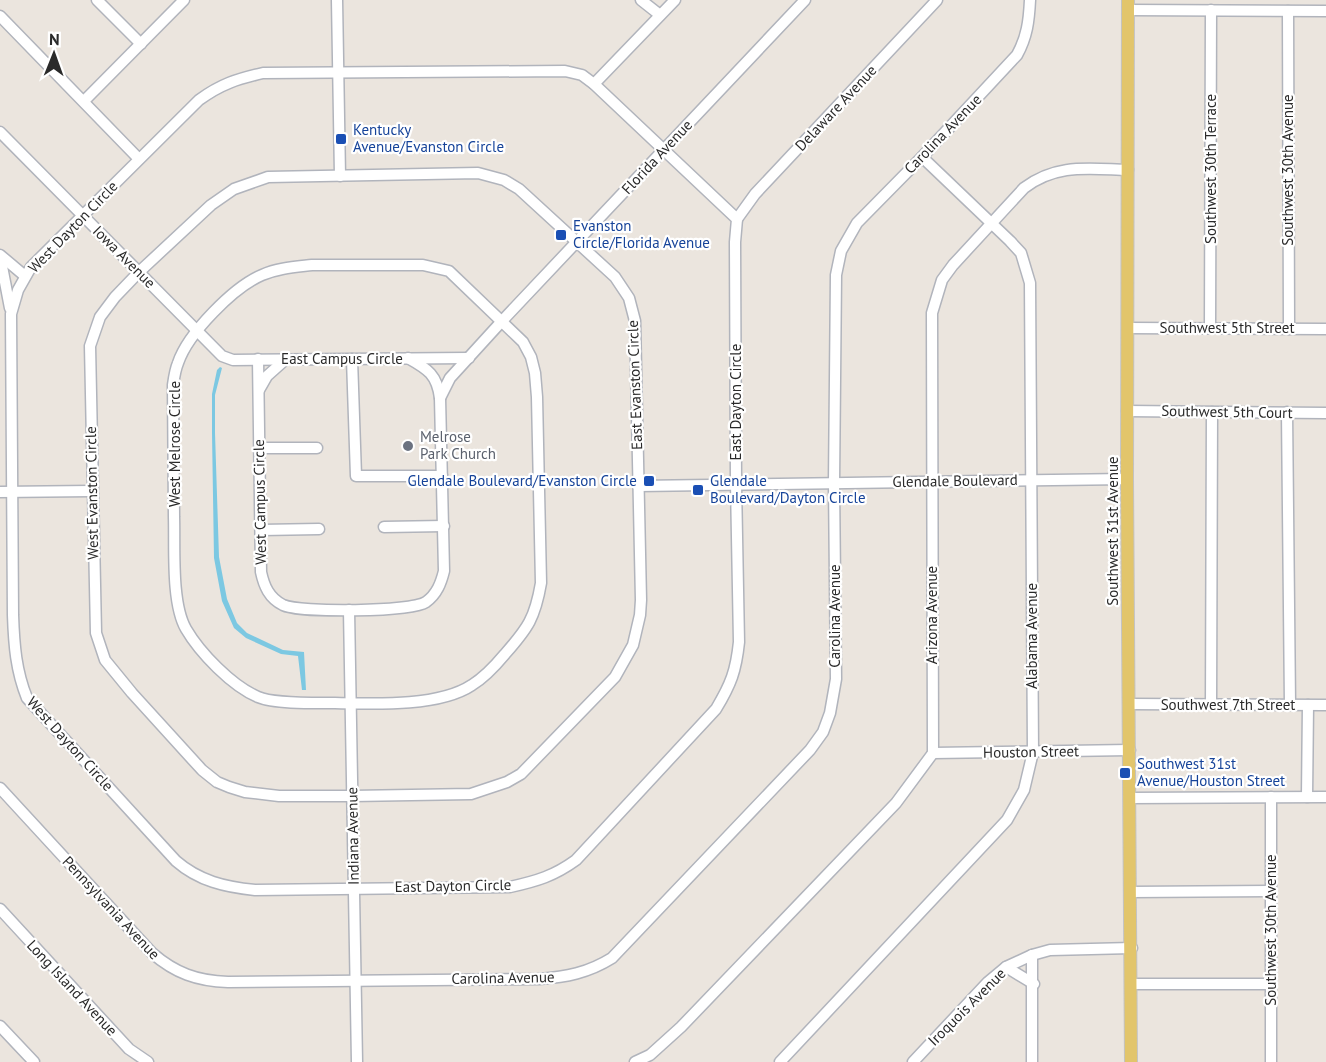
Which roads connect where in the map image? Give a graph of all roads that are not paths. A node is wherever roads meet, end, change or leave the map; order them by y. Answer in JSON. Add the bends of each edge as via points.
{"nodes":[{"id":1,"x":97,"y":0,"type":"edge"},
{"id":2,"x":184,"y":0,"type":"edge"},
{"id":3,"x":337,"y":0,"type":"edge"},
{"id":4,"x":641,"y":0,"type":"edge"},
{"id":5,"x":675,"y":0,"type":"edge"},
{"id":6,"x":806,"y":0,"type":"edge"},
{"id":7,"x":937,"y":0,"type":"edge"},
{"id":8,"x":1030,"y":0,"type":"edge"},
{"id":9,"x":1128,"y":5,"type":"edge"},
{"id":10,"x":1211,"y":10,"type":"junction"},
{"id":11,"x":1288,"y":10,"type":"junction"},
{"id":12,"x":1326,"y":11,"type":"edge"},
{"id":13,"x":660,"y":15,"type":"junction"},
{"id":14,"x":0,"y":16,"type":"edge"},
{"id":15,"x":141,"y":44,"type":"junction"},
{"id":16,"x":338,"y":74,"type":"junction"},
{"id":17,"x":594,"y":84,"type":"junction"},
{"id":18,"x":84,"y":101,"type":"junction"},
{"id":19,"x":0,"y":132,"type":"edge"},
{"id":20,"x":664,"y":150,"type":"junction"},
{"id":21,"x":922,"y":157,"type":"junction"},
{"id":22,"x":139,"y":159,"type":"junction"},
{"id":23,"x":1128,"y":170,"type":"junction"},
{"id":24,"x":340,"y":176,"type":"junction"},
{"id":25,"x":83,"y":215,"type":"junction"},
{"id":26,"x":738,"y":219,"type":"junction"},
{"id":27,"x":991,"y":223,"type":"junction"},
{"id":28,"x":576,"y":243,"type":"junction"},
{"id":29,"x":0,"y":255,"type":"edge"},
{"id":30,"x":140,"y":272,"type":"junction"},
{"id":31,"x":25,"y":276,"type":"junction"},
{"id":32,"x":11,"y":314,"type":"junction"},
{"id":33,"x":502,"y":321,"type":"junction"},
{"id":34,"x":1128,"y":328,"type":"junction"},
{"id":35,"x":1210,"y":328,"type":"junction"},
{"id":36,"x":1289,"y":329,"type":"junction"},
{"id":37,"x":1326,"y":329,"type":"edge"},
{"id":38,"x":196,"y":330,"type":"junction"},
{"id":39,"x":408,"y":358,"type":"junction"},
{"id":40,"x":470,"y":358,"type":"junction"},
{"id":41,"x":258,"y":359,"type":"junction"},
{"id":42,"x":286,"y":359,"type":"junction"},
{"id":43,"x":352,"y":359,"type":"junction"},
{"id":44,"x":259,"y":390,"type":"junction"},
{"id":45,"x":440,"y":398,"type":"junction"},
{"id":46,"x":1127,"y":411,"type":"junction"},
{"id":47,"x":1212,"y":412,"type":"junction"},
{"id":48,"x":1287,"y":412,"type":"junction"},
{"id":49,"x":1326,"y":413,"type":"edge"},
{"id":50,"x":260,"y":448,"type":"junction"},
{"id":51,"x":317,"y":448,"type":"dead end"},
{"id":52,"x":442,"y":476,"type":"junction"},
{"id":53,"x":1127,"y":479,"type":"junction"},
{"id":54,"x":1030,"y":480,"type":"junction"},
{"id":55,"x":931,"y":481,"type":"junction"},
{"id":56,"x":834,"y":483,"type":"junction"},
{"id":57,"x":736,"y":484,"type":"junction"},
{"id":58,"x":638,"y":486,"type":"junction"},
{"id":59,"x":92,"y":491,"type":"junction"},
{"id":60,"x":0,"y":492,"type":"edge"},
{"id":61,"x":12,"y":492,"type":"junction"},
{"id":62,"x":444,"y":526,"type":"junction"},
{"id":63,"x":384,"y":527,"type":"dead end"},
{"id":64,"x":319,"y":529,"type":"dead end"},
{"id":65,"x":261,"y":530,"type":"junction"},
{"id":66,"x":349,"y":610,"type":"junction"},
{"id":67,"x":351,"y":704,"type":"junction"},
{"id":68,"x":1129,"y":704,"type":"junction"},
{"id":69,"x":1211,"y":705,"type":"junction"},
{"id":70,"x":1290,"y":705,"type":"junction"},
{"id":71,"x":1308,"y":705,"type":"junction"},
{"id":72,"x":1326,"y":705,"type":"edge"},
{"id":73,"x":1130,"y":750,"type":"junction"},
{"id":74,"x":1033,"y":752,"type":"junction"},
{"id":75,"x":933,"y":753,"type":"junction"},
{"id":76,"x":0,"y":788,"type":"edge"},
{"id":77,"x":352,"y":796,"type":"junction"},
{"id":78,"x":1271,"y":797,"type":"junction"},
{"id":79,"x":1307,"y":797,"type":"junction"},
{"id":80,"x":1326,"y":797,"type":"edge"},
{"id":81,"x":1130,"y":798,"type":"junction"},
{"id":82,"x":354,"y":888,"type":"junction"},
{"id":83,"x":1270,"y":891,"type":"junction"},
{"id":84,"x":1131,"y":892,"type":"junction"},
{"id":85,"x":0,"y":909,"type":"edge"},
{"id":86,"x":1132,"y":948,"type":"junction"},
{"id":87,"x":1032,"y":955,"type":"junction"},
{"id":88,"x":1006,"y":967,"type":"junction"},
{"id":89,"x":356,"y":980,"type":"junction"},
{"id":90,"x":1034,"y":984,"type":"junction"},
{"id":91,"x":1131,"y":984,"type":"junction"},
{"id":92,"x":1271,"y":984,"type":"junction"},
{"id":93,"x":0,"y":1026,"type":"edge"},
{"id":94,"x":34,"y":1062,"type":"edge"},
{"id":95,"x":148,"y":1062,"type":"edge"},
{"id":96,"x":357,"y":1062,"type":"edge"},
{"id":97,"x":635,"y":1062,"type":"edge"},
{"id":98,"x":780,"y":1062,"type":"edge"},
{"id":99,"x":913,"y":1062,"type":"edge"},
{"id":100,"x":1032,"y":1062,"type":"edge"},
{"id":101,"x":1131,"y":1062,"type":"edge"},
{"id":102,"x":1271,"y":1062,"type":"edge"}],
"edges":[{"from":1,"to":15,"type":"street"},
{"from":2,"to":15,"type":"street"},
{"from":3,"to":16,"type":"street"},
{"from":4,"to":13,"type":"street"},
{"from":5,"to":13,"type":"street"},
{"from":6,"to":20,"type":"street","name":"Florida Avenue"},
{"from":7,"to":26,"type":"street","name":"Delaware Avenue","via":[[755,194]]},
{"from":8,"to":21,"type":"street","name":"Carolina Avenue","via":[[1029,25],[1017,55]]},
{"from":9,"to":10,"type":"street"},
{"from":9,"to":23,"type":"main road","name":"Southwest 31st Avenue"},
{"from":10,"to":11,"type":"street"},
{"from":10,"to":35,"type":"street","name":"Southwest 30th Terrace"},
{"from":11,"to":12,"type":"street"},
{"from":11,"to":36,"type":"street","name":"Southwest 30th Avenue"},
{"from":13,"to":17,"type":"street"},
{"from":14,"to":18,"type":"street"},
{"from":15,"to":18,"type":"street"},
{"from":16,"to":17,"type":"street","via":[[566,71],[582,75]]},
{"from":16,"to":22,"type":"street","name":"West Dayton Circle","via":[[263,73],[216,87]]},
{"from":16,"to":24,"type":"street"},
{"from":17,"to":20,"type":"street"},
{"from":18,"to":22,"type":"street"},
{"from":19,"to":25,"type":"street","name":"Iowa Avenue"},
{"from":20,"to":26,"type":"street"},
{"from":20,"to":28,"type":"street","name":"Florida Avenue"},
{"from":21,"to":27,"type":"street","name":"Alabama Avenue"},
{"from":21,"to":56,"type":"street","name":"Carolina Avenue","via":[[857,223],[842,251],[836,275]]},
{"from":22,"to":25,"type":"street","name":"West Dayton Circle"},
{"from":23,"to":27,"type":"street","name":"Arizona Avenue","via":[[1051,172],[1024,188]]},
{"from":23,"to":34,"type":"main road","name":"Southwest 31st Avenue"},
{"from":24,"to":28,"type":"street","name":"East Evanston Circle","via":[[493,176],[519,189]]},
{"from":24,"to":30,"type":"street","name":"West Evanston Circle","via":[[268,177],[234,189],[211,205]]},
{"from":25,"to":30,"type":"street","name":"Iowa Avenue"},
{"from":25,"to":31,"type":"street","name":"West Dayton Circle"},
{"from":26,"to":57,"type":"street","name":"East Dayton Circle"},
{"from":27,"to":54,"type":"street","name":"Alabama Avenue","via":[[1021,254],[1030,283]]},
{"from":27,"to":55,"type":"street","name":"Arizona Avenue","via":[[942,280],[932,313]]},
{"from":28,"to":33,"type":"street","name":"Florida Avenue"},
{"from":28,"to":58,"type":"street","name":"East Evanston Circle","via":[[615,277],[629,298],[635,321]]},
{"from":29,"to":31,"type":"street"},
{"from":29,"to":32,"type":"street"},
{"from":30,"to":38,"type":"street","name":"Iowa Avenue"},
{"from":30,"to":59,"type":"street","name":"West Evanston Circle","via":[[100,317],[90,346]]},
{"from":31,"to":32,"type":"street","name":"West Dayton Circle"},
{"from":32,"to":61,"type":"street","name":"West Dayton Circle"},
{"from":33,"to":38,"type":"street","name":"West Melrose Circle","via":[[449,272],[435,267],[312,265],[284,267],[263,274],[242,286]]},
{"from":33,"to":40,"type":"street","name":"Florida Avenue"},
{"from":33,"to":67,"type":"street","name":"West Melrose Circle","via":[[523,342],[536,373],[541,583],[537,605],[526,631],[472,686],[432,701]]},
{"from":34,"to":35,"type":"street","name":"Southwest 5th Street"},
{"from":34,"to":46,"type":"main road","name":"Southwest 31st Avenue"},
{"from":35,"to":36,"type":"street","name":"Southwest 5th Street"},
{"from":36,"to":37,"type":"street","name":"Southwest 5th Street"},
{"from":38,"to":41,"type":"street","name":"Iowa Avenue","via":[[222,356],[233,360]]},
{"from":38,"to":67,"type":"street","name":"West Melrose Circle","via":[[178,362],[173,385],[175,591],[185,627],[207,657],[258,698]]},
{"from":39,"to":40,"type":"street"},
{"from":39,"to":43,"type":"street","name":"East Campus Circle"},
{"from":39,"to":45,"type":"street","name":"East Campus Circle","via":[[433,376]]},
{"from":40,"to":45,"type":"street","name":"Florida Avenue","via":[[450,378]]},
{"from":41,"to":42,"type":"street","name":"East Campus Circle"},
{"from":41,"to":44,"type":"street","name":"West Campus Circle"},
{"from":42,"to":43,"type":"street","name":"East Campus Circle"},
{"from":42,"to":44,"type":"street","via":[[267,376]]},
{"from":43,"to":52,"type":"street","via":[[356,476]]},
{"from":44,"to":50,"type":"street","name":"West Campus Circle"},
{"from":45,"to":52,"type":"street","name":"East Campus Circle"},
{"from":46,"to":47,"type":"street","name":"Southwest 5th Court"},
{"from":46,"to":53,"type":"main road","name":"Southwest 31st Avenue"},
{"from":47,"to":48,"type":"street","name":"Southwest 5th Court"},
{"from":47,"to":69,"type":"street"},
{"from":48,"to":49,"type":"street","name":"Southwest 5th Court"},
{"from":48,"to":70,"type":"street"},
{"from":50,"to":51,"type":"street"},
{"from":50,"to":65,"type":"street","name":"West Campus Circle"},
{"from":52,"to":62,"type":"street","name":"East Campus Circle"},
{"from":53,"to":54,"type":"street","name":"Glendale Boulevard"},
{"from":53,"to":68,"type":"main road","name":"Southwest 31st Avenue"},
{"from":54,"to":55,"type":"street","name":"Glendale Boulevard"},
{"from":54,"to":74,"type":"street","name":"Alabama Avenue"},
{"from":55,"to":56,"type":"street","name":"Glendale Boulevard"},
{"from":55,"to":75,"type":"street","name":"Arizona Avenue"},
{"from":56,"to":57,"type":"street","name":"Glendale Boulevard"},
{"from":56,"to":89,"type":"street","name":"Carolina Avenue","via":[[836,679],[824,732],[625,947],[599,966],[566,977]]},
{"from":57,"to":58,"type":"street","name":"Glendale Boulevard"},
{"from":57,"to":82,"type":"street","name":"East Dayton Circle","via":[[739,642],[737,667],[728,690],[716,709],[576,860],[548,878],[510,887]]},
{"from":58,"to":77,"type":"street","name":"East Evanston Circle","via":[[640,615],[633,645],[615,677],[521,774],[507,782],[471,794]]},
{"from":59,"to":61,"type":"street"},
{"from":59,"to":77,"type":"street","name":"West Evanston Circle","via":[[96,633],[105,660],[132,693],[217,782],[262,795]]},
{"from":60,"to":61,"type":"street"},
{"from":61,"to":82,"type":"street","name":"West Dayton Circle","via":[[14,651],[27,698],[189,872],[219,885],[255,890]]},
{"from":62,"to":63,"type":"street"},
{"from":62,"to":66,"type":"street","name":"East Campus Circle","via":[[443,577],[425,603]]},
{"from":64,"to":65,"type":"street"},
{"from":65,"to":66,"type":"street","name":"West Campus Circle","via":[[263,581],[275,600],[297,609]]},
{"from":66,"to":67,"type":"street","name":"Indiana Avenue"},
{"from":67,"to":77,"type":"street","name":"Indiana Avenue"},
{"from":68,"to":69,"type":"street","name":"Southwest 7th Street"},
{"from":68,"to":73,"type":"main road","name":"Southwest 31st Avenue"},
{"from":69,"to":70,"type":"street","name":"Southwest 7th Street"},
{"from":70,"to":71,"type":"street","name":"Southwest 7th Street"},
{"from":71,"to":72,"type":"street","name":"Southwest 7th Street"},
{"from":71,"to":79,"type":"street"},
{"from":73,"to":74,"type":"street","name":"Houston Street"},
{"from":73,"to":81,"type":"main road","name":"Southwest 31st Avenue"},
{"from":74,"to":75,"type":"street","name":"Houston Street"},
{"from":74,"to":98,"type":"street","name":"Alabama Avenue","via":[[1024,790],[1007,820]]},
{"from":75,"to":97,"type":"street","via":[[896,803],[698,1010],[664,1044]]},
{"from":76,"to":89,"type":"street","name":"Pennsylvania Avenue","via":[[137,938],[179,973],[228,982]]},
{"from":77,"to":82,"type":"street","name":"Indiana Avenue"},
{"from":78,"to":79,"type":"street"},
{"from":78,"to":81,"type":"street"},
{"from":78,"to":83,"type":"street","name":"Southwest 30th Avenue"},
{"from":79,"to":80,"type":"street"},
{"from":81,"to":84,"type":"main road","name":"Southwest 31st Avenue"},
{"from":82,"to":89,"type":"street","name":"Indiana Avenue"},
{"from":83,"to":84,"type":"street"},
{"from":83,"to":92,"type":"street","name":"Southwest 30th Avenue"},
{"from":84,"to":86,"type":"main road","name":"Southwest 31st Avenue"},
{"from":85,"to":95,"type":"street","name":"Long Island Avenue","via":[[129,1049]]},
{"from":86,"to":87,"type":"street","name":"Iroquois Avenue","via":[[1050,950]]},
{"from":86,"to":91,"type":"main road","name":"Southwest 31st Avenue"},
{"from":87,"to":88,"type":"street","name":"Iroquois Avenue"},
{"from":87,"to":90,"type":"street"},
{"from":88,"to":90,"type":"street"},
{"from":88,"to":99,"type":"street","name":"Iroquois Avenue"},
{"from":89,"to":96,"type":"street","name":"Indiana Avenue"},
{"from":90,"to":100,"type":"street"},
{"from":91,"to":92,"type":"street"},
{"from":91,"to":101,"type":"main road","name":"Southwest 31st Avenue"},
{"from":92,"to":102,"type":"street","name":"Southwest 30th Avenue"},
{"from":93,"to":94,"type":"street"}]}
